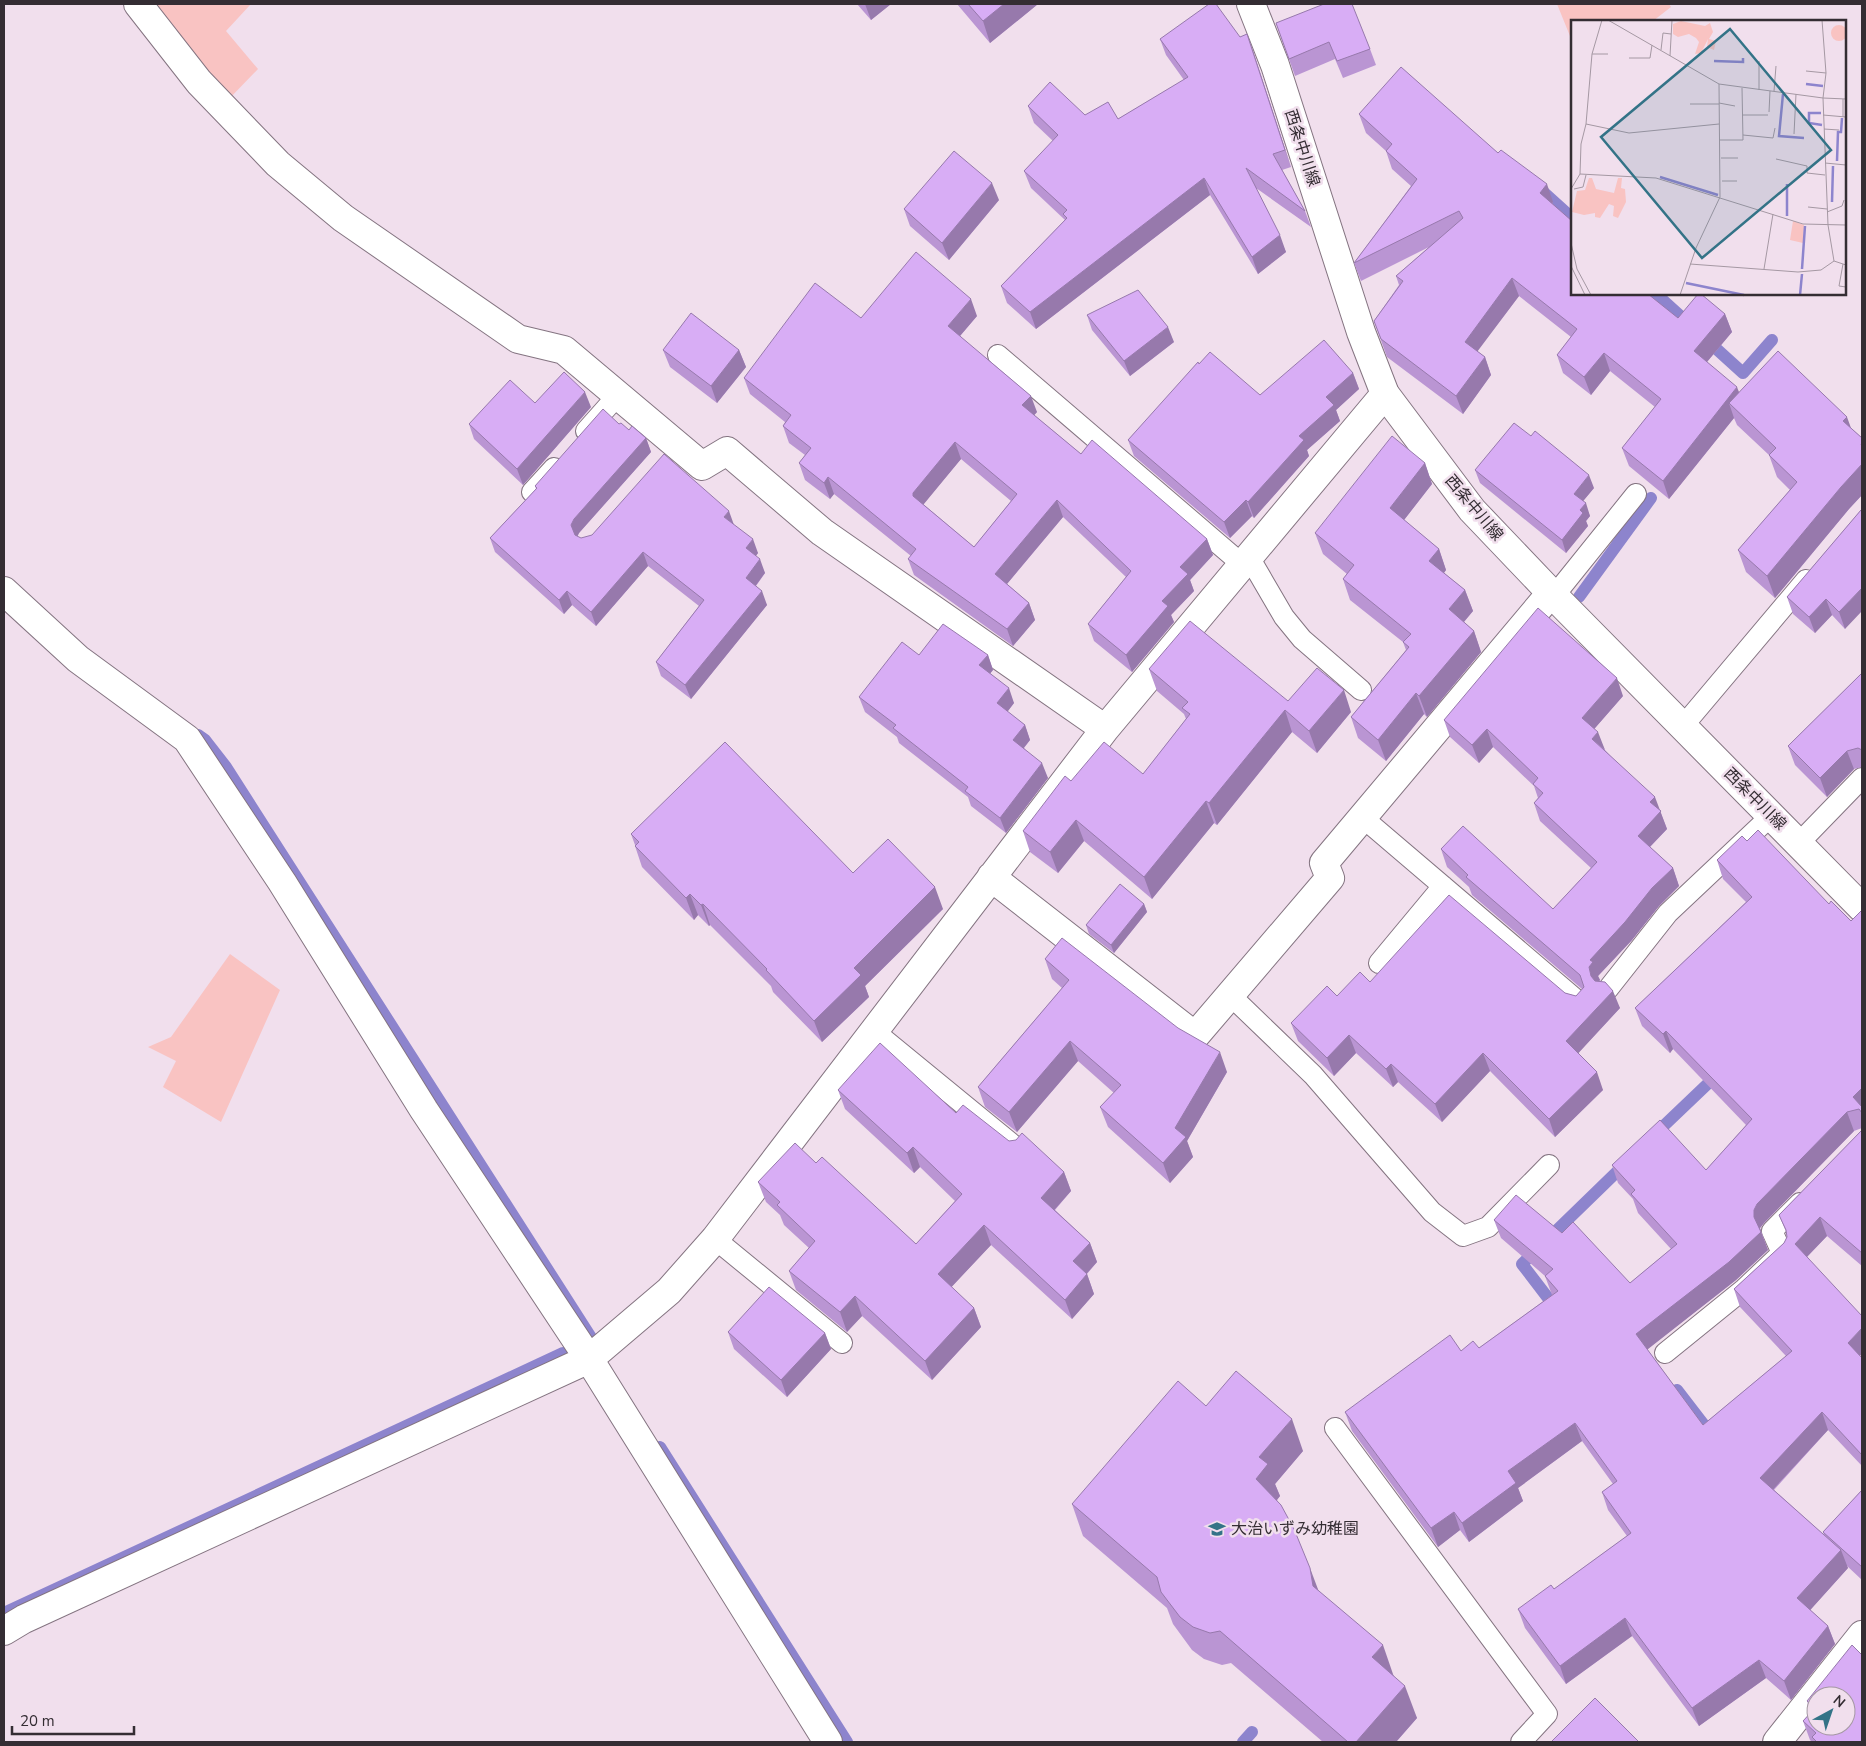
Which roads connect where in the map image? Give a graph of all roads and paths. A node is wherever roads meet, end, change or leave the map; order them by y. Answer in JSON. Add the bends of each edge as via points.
{"nodes":[{"id":1,"x":138,"y":4,"type":"edge"},
{"id":2,"x":1251,"y":4,"type":"edge"},
{"id":3,"x":998,"y":355,"type":"dead end"},
{"id":4,"x":1385,"y":394,"type":"junction"},
{"id":5,"x":618,"y":395,"type":"junction"},
{"id":6,"x":532,"y":492,"type":"edge"},
{"id":7,"x":1636,"y":494,"type":"dead end"},
{"id":8,"x":1246,"y":561,"type":"junction"},
{"id":9,"x":1817,"y":566,"type":"edge"},
{"id":10,"x":4,"y":591,"type":"edge"},
{"id":11,"x":1552,"y":594,"type":"junction"},
{"id":12,"x":1361,"y":690,"type":"dead end"},
{"id":13,"x":1683,"y":726,"type":"junction"},
{"id":14,"x":1105,"y":729,"type":"junction"},
{"id":15,"x":1862,"y":778,"type":"edge"},
{"id":16,"x":1772,"y":815,"type":"junction"},
{"id":17,"x":1362,"y":817,"type":"junction"},
{"id":18,"x":1798,"y":843,"type":"junction"},
{"id":19,"x":991,"y":878,"type":"junction"},
{"id":20,"x":1443,"y":886,"type":"junction"},
{"id":21,"x":1862,"y":908,"type":"edge"},
{"id":22,"x":1379,"y":963,"type":"dead end"},
{"id":23,"x":1608,"y":989,"type":"edge"},
{"id":24,"x":1230,"y":995,"type":"junction"},
{"id":25,"x":1579,"y":1002,"type":"edge"},
{"id":26,"x":874,"y":1031,"type":"junction"},
{"id":27,"x":1018,"y":1149,"type":"edge"},
{"id":28,"x":1548,"y":1165,"type":"dead end"},
{"id":29,"x":1814,"y":1189,"type":"edge"},
{"id":30,"x":715,"y":1239,"type":"junction"},
{"id":31,"x":842,"y":1343,"type":"dead end"},
{"id":32,"x":1665,"y":1353,"type":"dead end"},
{"id":33,"x":589,"y":1359,"type":"junction"},
{"id":34,"x":1335,"y":1428,"type":"dead end"},
{"id":35,"x":4,"y":1631,"type":"edge"},
{"id":36,"x":1862,"y":1635,"type":"edge"},
{"id":37,"x":828,"y":1742,"type":"edge"},
{"id":38,"x":1521,"y":1742,"type":"edge"},
{"id":39,"x":1777,"y":1742,"type":"edge"}],
"edges":[{"from":1,"to":5,"type":"street","via":[[199,82],[278,164],[342,218],[518,339],[564,350]]},
{"from":2,"to":4,"type":"street","name":"西条中川線","via":[[1275,65]]},
{"from":3,"to":8,"type":"lane"},
{"from":4,"to":8,"type":"street"},
{"from":4,"to":11,"type":"street","name":"西条中川線","via":[[1472,510]]},
{"from":5,"to":6,"type":"lane"},
{"from":5,"to":14,"type":"street","via":[[669,450],[702,466],[727,451],[822,532]]},
{"from":7,"to":11,"type":"lane"},
{"from":8,"to":12,"type":"lane","via":[[1302,639]]},
{"from":8,"to":14,"type":"street"},
{"from":9,"to":13,"type":"lane"},
{"from":10,"to":33,"type":"street","via":[[78,659],[187,739],[282,882],[424,1110]]},
{"from":11,"to":13,"type":"street","name":"西条中川線"},
{"from":11,"to":17,"type":"street"},
{"from":13,"to":16,"type":"street","name":"西条中川線"},
{"from":14,"to":19,"type":"street"},
{"from":15,"to":18,"type":"lane"},
{"from":16,"to":18,"type":"street","name":"西条中川線"},
{"from":16,"to":23,"type":"lane","via":[[1668,913]]},
{"from":17,"to":20,"type":"lane"},
{"from":17,"to":24,"type":"street","via":[[1324,863],[1330,878]]},
{"from":18,"to":21,"type":"street","name":"西条中川線"},
{"from":19,"to":24,"type":"street","via":[[1195,1036]]},
{"from":19,"to":26,"type":"street"},
{"from":20,"to":22,"type":"lane"},
{"from":20,"to":25,"type":"lane"},
{"from":24,"to":28,"type":"lane","via":[[1313,1075],[1432,1212],[1463,1236],[1488,1227]]},
{"from":26,"to":27,"type":"lane"},
{"from":26,"to":30,"type":"street"},
{"from":29,"to":32,"type":"lane","via":[[1772,1231],[1782,1253],[1744,1289]]},
{"from":30,"to":31,"type":"lane"},
{"from":30,"to":33,"type":"street","via":[[669,1291]]},
{"from":33,"to":35,"type":"street"},
{"from":33,"to":37,"type":"street"},
{"from":34,"to":38,"type":"lane","via":[[1547,1714]]},
{"from":36,"to":39,"type":"street"}]}
